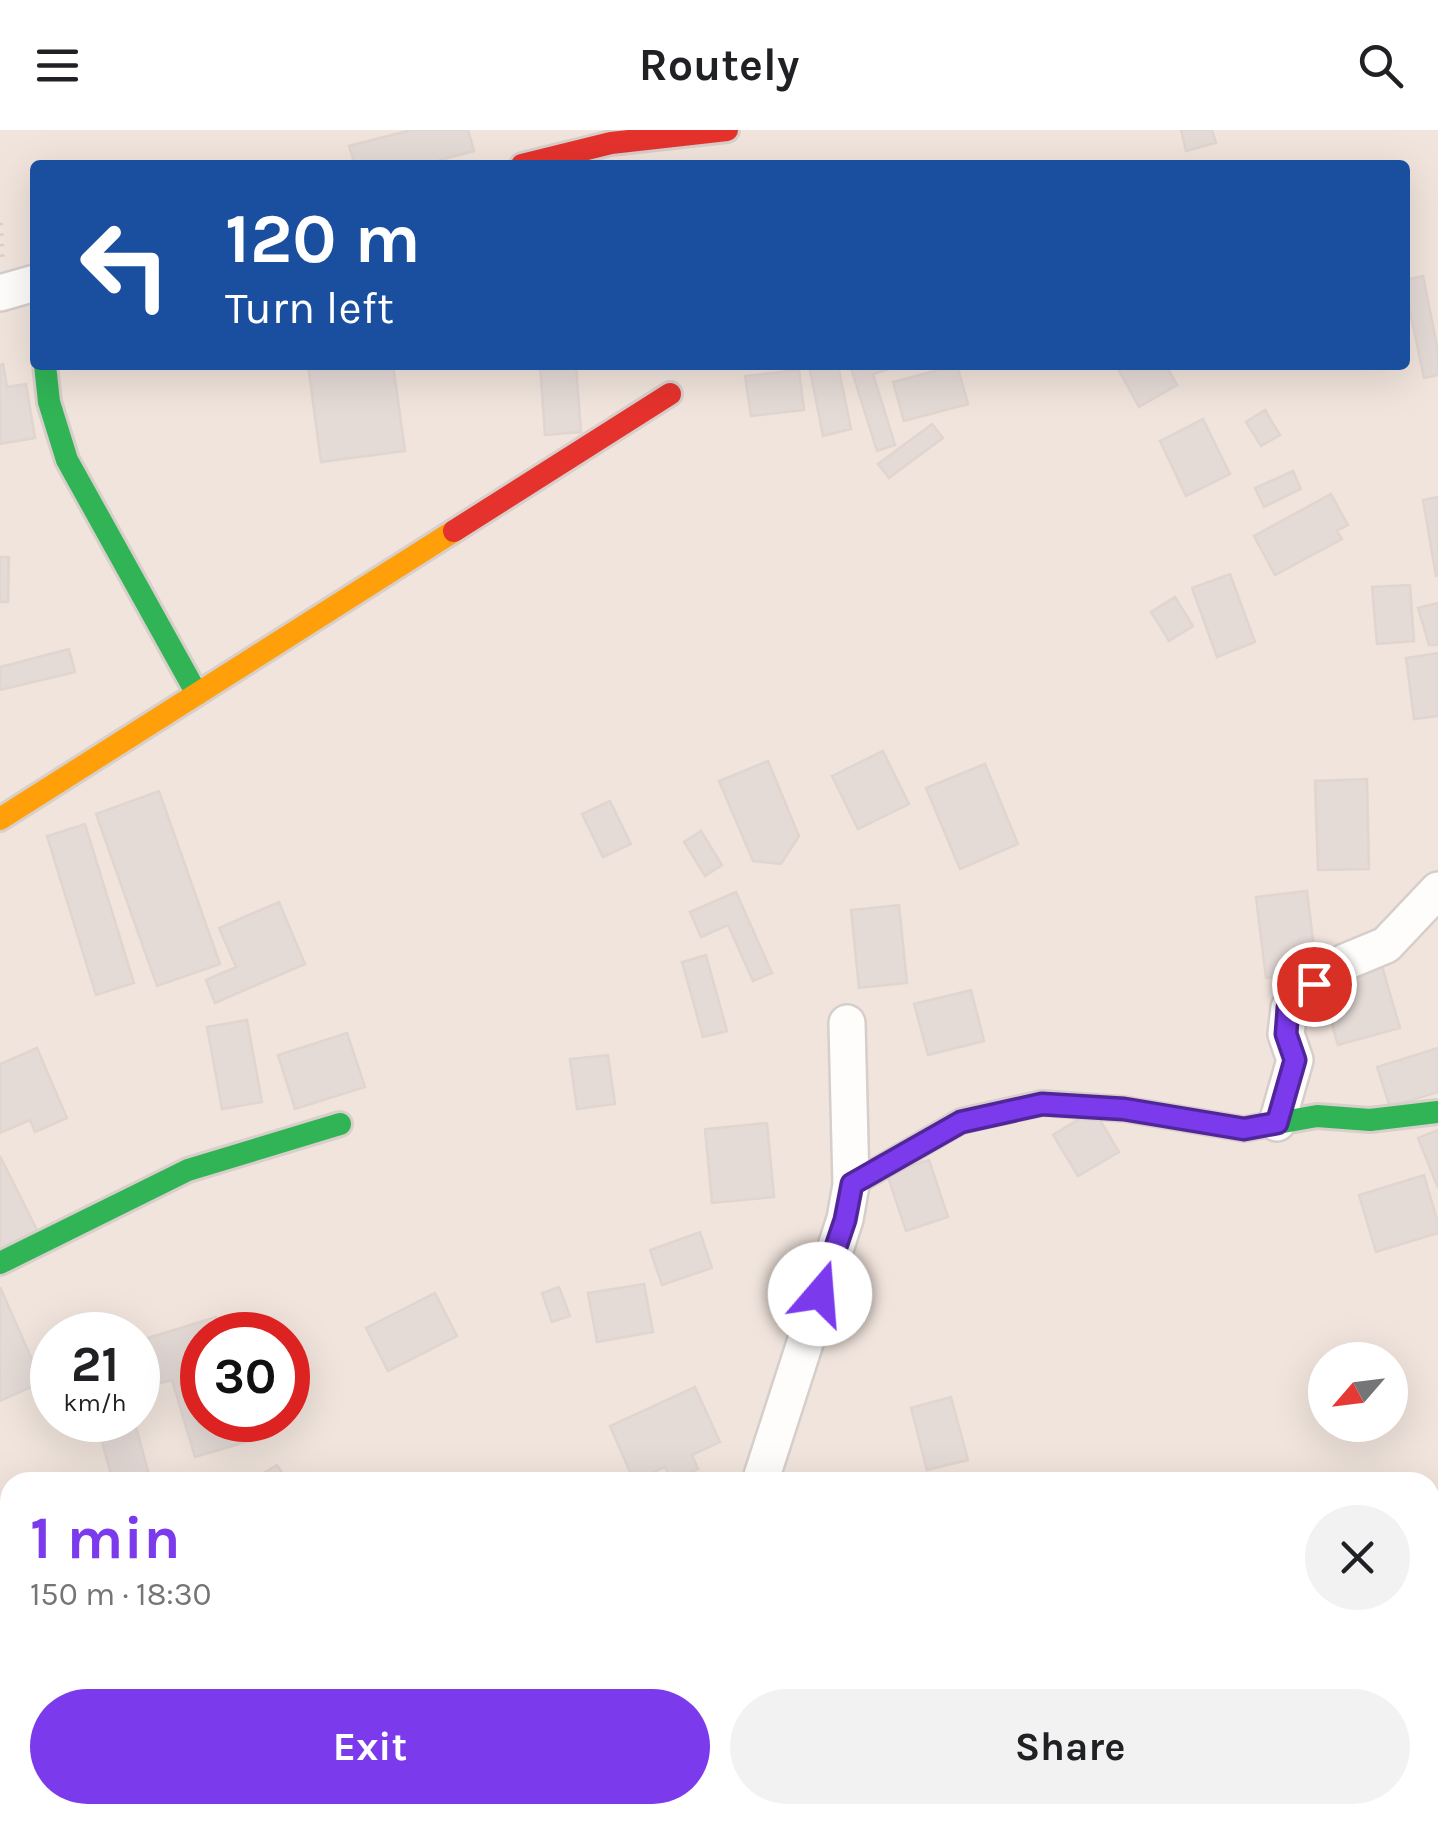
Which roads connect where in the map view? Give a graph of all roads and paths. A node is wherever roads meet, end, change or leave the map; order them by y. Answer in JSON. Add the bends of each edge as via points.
{"nodes":[{"id":1,"x":727,"y":130,"type":"edge"},
{"id":2,"x":543,"y":160,"type":"edge"},
{"id":3,"x":30,"y":285,"type":"edge"},
{"id":4,"x":0,"y":293,"type":"edge"},
{"id":5,"x":46,"y":370,"type":"edge"},
{"id":6,"x":670,"y":394,"type":"dead end"},
{"id":7,"x":197,"y":694,"type":"junction"},
{"id":8,"x":0,"y":818,"type":"edge"},
{"id":9,"x":1438,"y":890,"type":"edge"},
{"id":10,"x":848,"y":1023,"type":"dead end"},
{"id":11,"x":1438,"y":1112,"type":"edge"},
{"id":12,"x":1277,"y":1123,"type":"junction"},
{"id":13,"x":340,"y":1124,"type":"dead end"},
{"id":14,"x":852,"y":1184,"type":"junction"},
{"id":15,"x":0,"y":1263,"type":"edge"},
{"id":16,"x":763,"y":1472,"type":"edge"}],
"edges":[{"from":1,"to":2,"type":"street"},
{"from":3,"to":4,"type":"street"},
{"from":5,"to":7,"type":"street","via":[[67,460]]},
{"from":6,"to":7,"type":"street"},
{"from":7,"to":8,"type":"street"},
{"from":9,"to":12,"type":"street","via":[[1386,945],[1345,962],[1288,1008],[1286,1034],[1295,1060]]},
{"from":10,"to":14,"type":"street"},
{"from":11,"to":12,"type":"street"},
{"from":12,"to":14,"type":"street","via":[[1244,1129],[1124,1109],[1042,1104],[961,1122]]},
{"from":13,"to":15,"type":"street","via":[[188,1170]]},
{"from":14,"to":16,"type":"street"}]}
